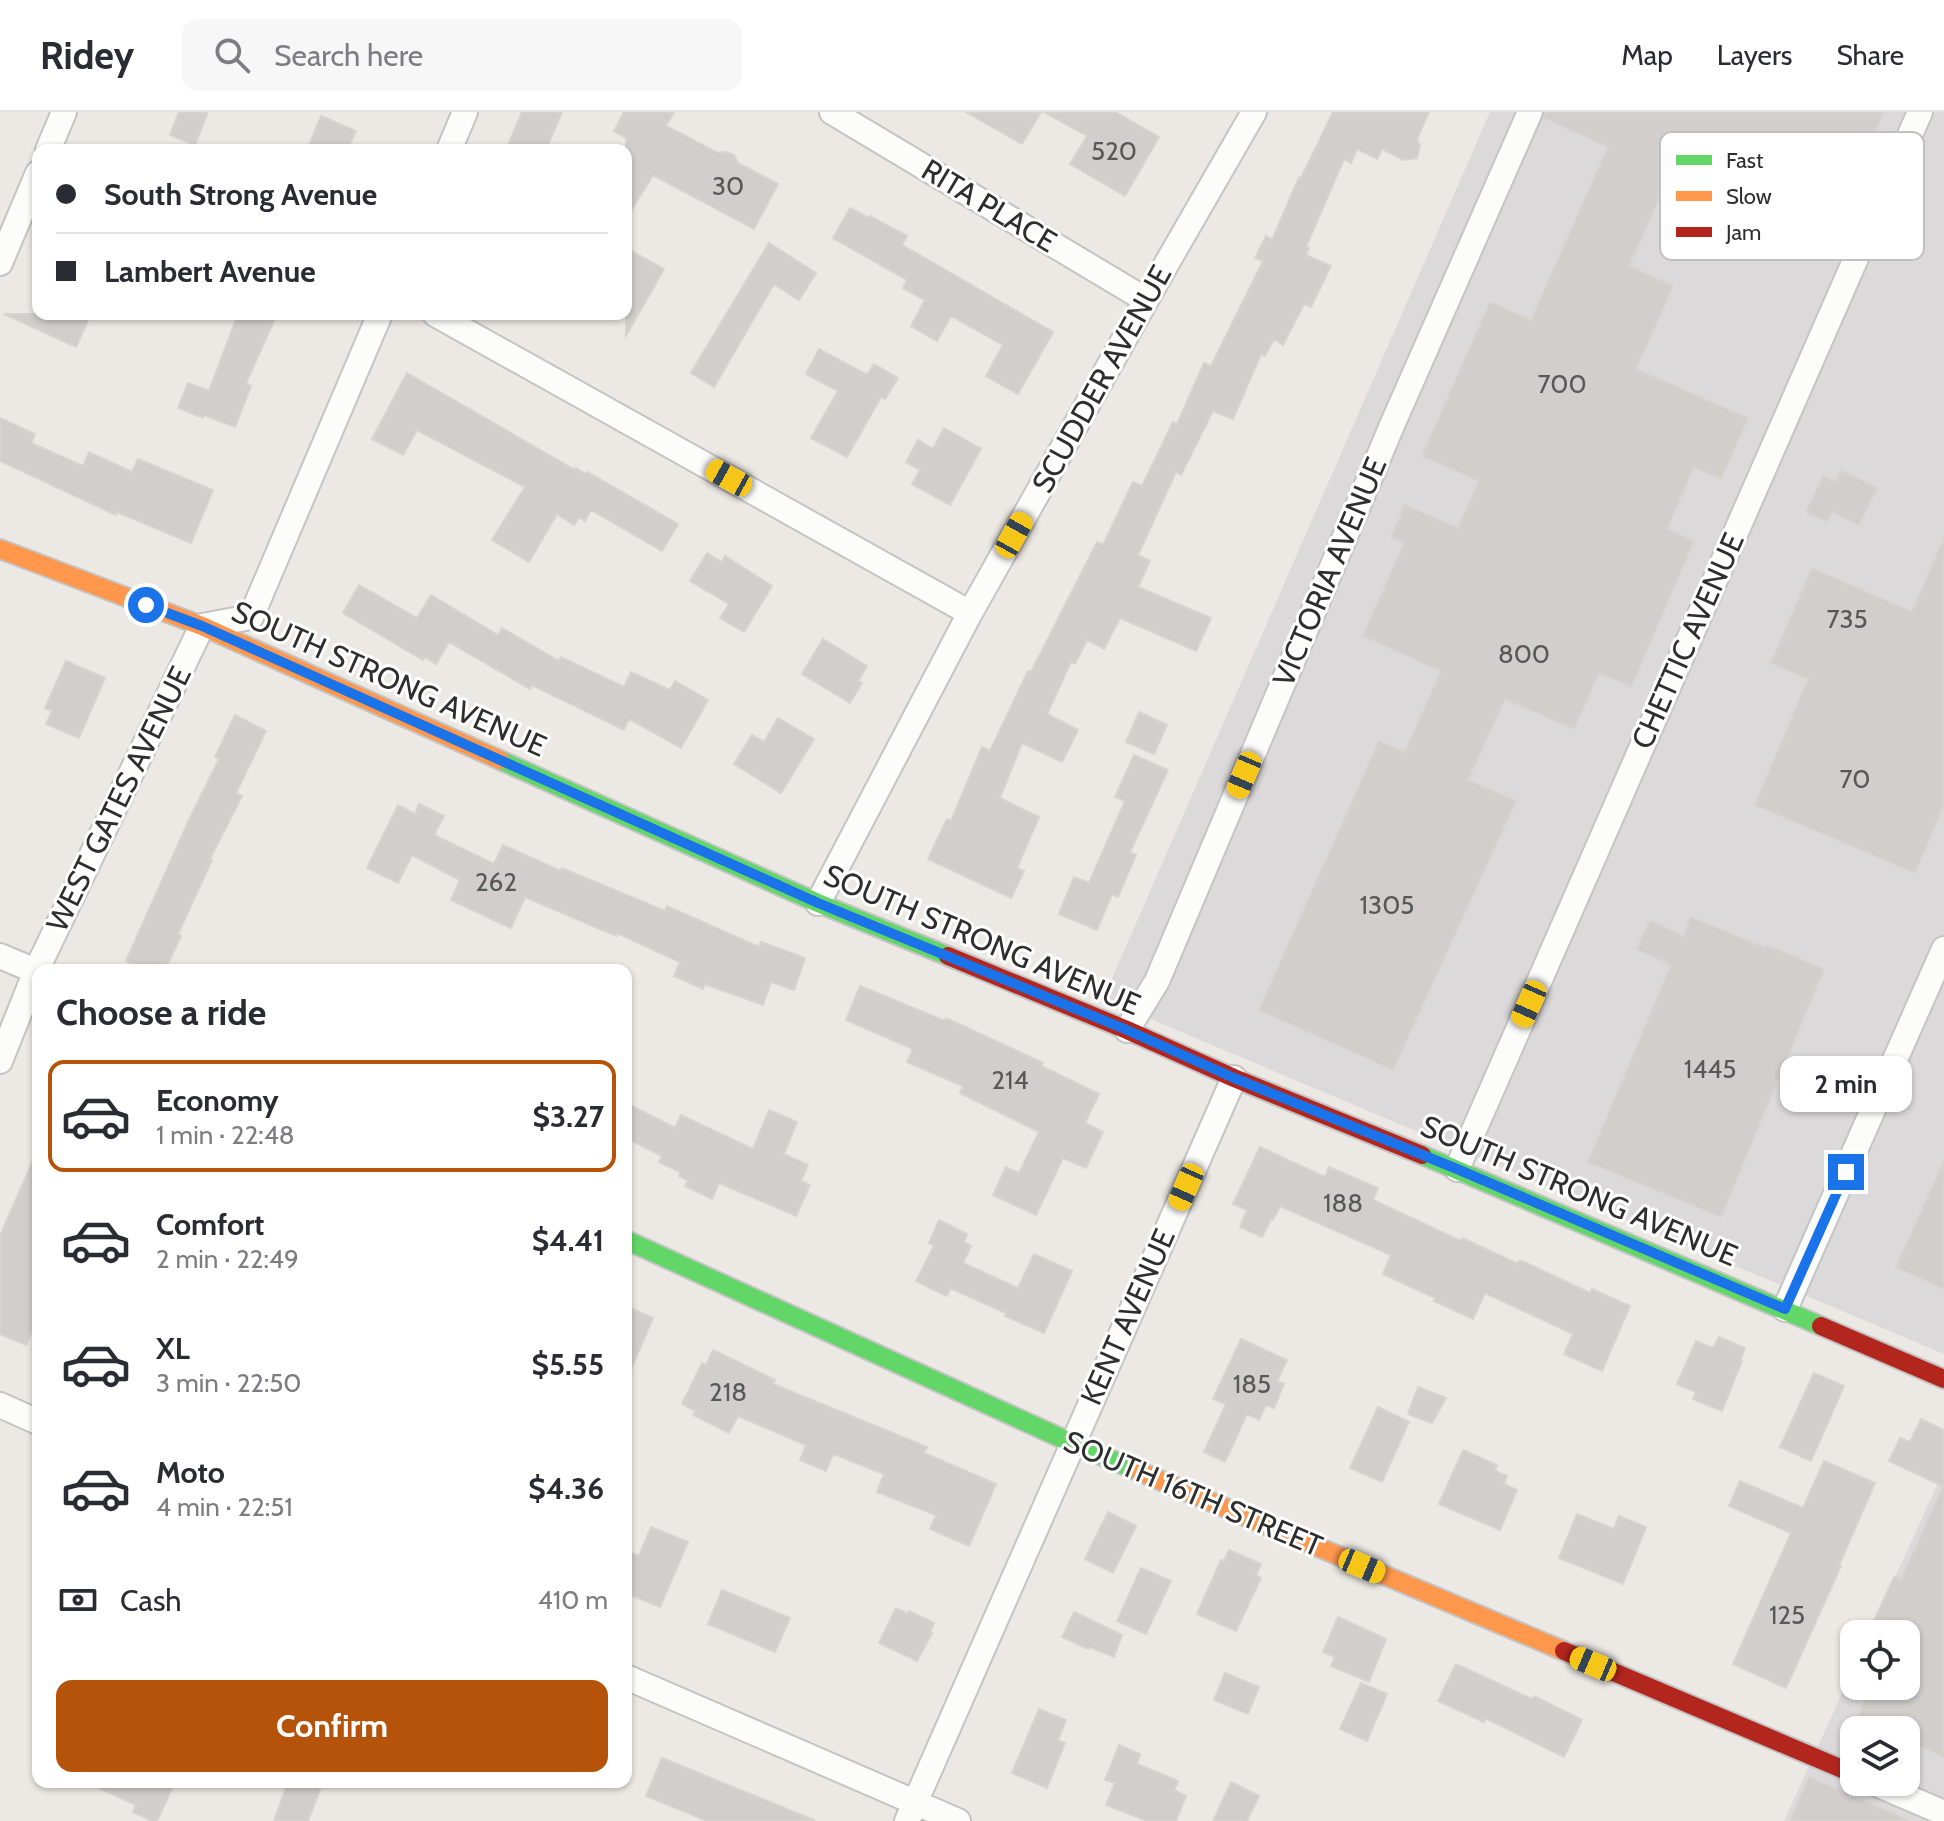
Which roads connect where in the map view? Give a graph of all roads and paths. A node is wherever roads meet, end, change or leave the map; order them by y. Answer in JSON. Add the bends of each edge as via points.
{"nodes":[{"id":1,"x":64,"y":112,"type":"edge"},
{"id":2,"x":465,"y":112,"type":"edge"},
{"id":3,"x":832,"y":112,"type":"edge"},
{"id":4,"x":1254,"y":112,"type":"edge"},
{"id":5,"x":1530,"y":112,"type":"edge"},
{"id":6,"x":1920,"y":112,"type":"edge"},
{"id":7,"x":1911,"y":132,"type":"edge"},
{"id":8,"x":51,"y":144,"type":"edge"},
{"id":9,"x":452,"y":144,"type":"edge"},
{"id":10,"x":32,"y":187,"type":"edge"},
{"id":11,"x":1855,"y":260,"type":"edge"},
{"id":12,"x":0,"y":263,"type":"edge"},
{"id":13,"x":1146,"y":300,"type":"junction"},
{"id":14,"x":377,"y":320,"type":"edge"},
{"id":15,"x":446,"y":320,"type":"edge"},
{"id":16,"x":0,"y":549,"type":"edge"},
{"id":17,"x":970,"y":613,"type":"junction"},
{"id":18,"x":202,"y":626,"type":"junction"},
{"id":19,"x":818,"y":903,"type":"junction"},
{"id":20,"x":1944,"y":949,"type":"edge"},
{"id":21,"x":0,"y":956,"type":"edge"},
{"id":22,"x":41,"y":964,"type":"edge"},
{"id":23,"x":32,"y":970,"type":"edge"},
{"id":24,"x":32,"y":984,"type":"edge"},
{"id":25,"x":1127,"y":1030,"type":"junction"},
{"id":26,"x":0,"y":1061,"type":"edge"},
{"id":27,"x":1234,"y":1078,"type":"junction"},
{"id":28,"x":1457,"y":1169,"type":"junction"},
{"id":29,"x":632,"y":1243,"type":"edge"},
{"id":30,"x":1785,"y":1309,"type":"junction"},
{"id":31,"x":1944,"y":1379,"type":"edge"},
{"id":32,"x":0,"y":1405,"type":"edge"},
{"id":33,"x":32,"y":1419,"type":"edge"},
{"id":34,"x":1072,"y":1443,"type":"junction"},
{"id":35,"x":632,"y":1680,"type":"edge"},
{"id":36,"x":1840,"y":1768,"type":"edge"},
{"id":37,"x":1905,"y":1796,"type":"edge"},
{"id":38,"x":911,"y":1812,"type":"edge"},
{"id":39,"x":1944,"y":1813,"type":"edge"},
{"id":40,"x":958,"y":1821,"type":"edge"}],
"edges":[{"from":1,"to":8,"type":"street"},
{"from":2,"to":9,"type":"street"},
{"from":3,"to":13,"type":"street","name":"RITA PLACE"},
{"from":4,"to":13,"type":"street","name":"SCUDDER AVENUE"},
{"from":5,"to":25,"type":"street","name":"VICTORIA AVENUE","via":[[1157,981]]},
{"from":6,"to":7,"type":"street","name":"CHETTIC AVENUE"},
{"from":10,"to":12,"type":"street"},
{"from":11,"to":28,"type":"street","name":"CHETTIC AVENUE"},
{"from":13,"to":17,"type":"street","name":"SCUDDER AVENUE"},
{"from":14,"to":18,"type":"street","via":[[251,617]]},
{"from":15,"to":17,"type":"street"},
{"from":16,"to":18,"type":"street","name":"SOUTH STRONG AVENUE"},
{"from":17,"to":19,"type":"street","name":"SCUDDER AVENUE"},
{"from":18,"to":19,"type":"street","name":"SOUTH STRONG AVENUE"},
{"from":18,"to":22,"type":"street","name":"WEST GATES AVENUE"},
{"from":19,"to":25,"type":"street","name":"SOUTH STRONG AVENUE"},
{"from":20,"to":30,"type":"street"},
{"from":21,"to":23,"type":"street"},
{"from":24,"to":26,"type":"street","name":"WEST GATES AVENUE"},
{"from":25,"to":27,"type":"street","name":"SOUTH STRONG AVENUE"},
{"from":27,"to":28,"type":"street","name":"SOUTH STRONG AVENUE"},
{"from":27,"to":34,"type":"street","name":"KENT AVENUE"},
{"from":28,"to":30,"type":"street","name":"SOUTH STRONG AVENUE"},
{"from":29,"to":34,"type":"street","name":"SOUTH 16TH STREET"},
{"from":30,"to":31,"type":"street","name":"SOUTH STRONG AVENUE"},
{"from":32,"to":33,"type":"street"},
{"from":34,"to":36,"type":"street","name":"SOUTH 16TH STREET"},
{"from":34,"to":38,"type":"street","name":"KENT AVENUE"},
{"from":35,"to":38,"type":"street"},
{"from":37,"to":39,"type":"street"},
{"from":38,"to":40,"type":"street"}]}
